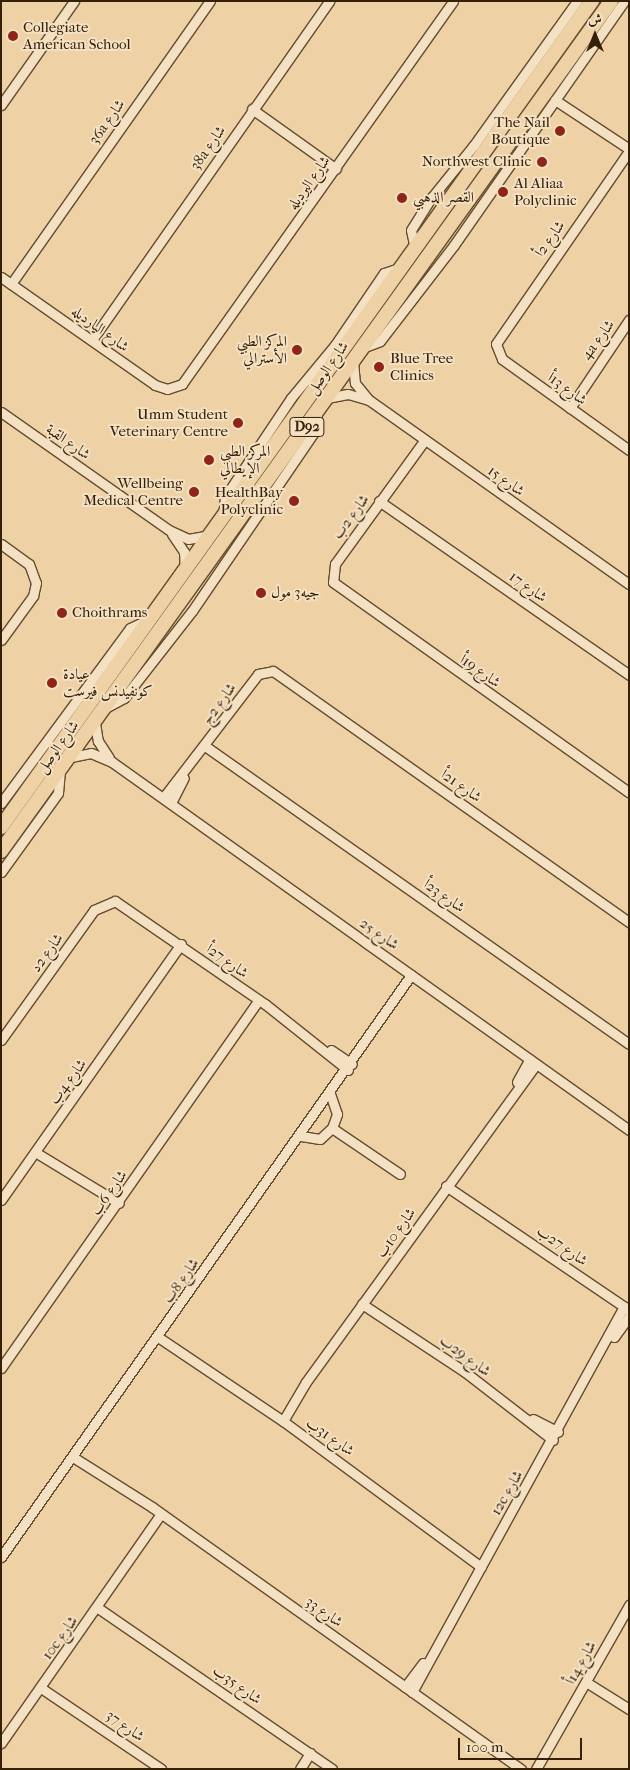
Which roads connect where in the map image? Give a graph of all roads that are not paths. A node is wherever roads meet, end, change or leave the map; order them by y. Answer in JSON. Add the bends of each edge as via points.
{"nodes":[{"id":1,"x":210,"y":1,"type":"edge"},
{"id":2,"x":329,"y":1,"type":"edge"},
{"id":3,"x":453,"y":1,"type":"edge"},
{"id":4,"x":577,"y":1,"type":"edge"},
{"id":5,"x":592,"y":1,"type":"edge"},
{"id":6,"x":611,"y":1,"type":"edge"},
{"id":7,"x":624,"y":1,"type":"edge"},
{"id":8,"x":70,"y":3,"type":"edge"},
{"id":9,"x":555,"y":100,"type":"junction"},
{"id":10,"x":1,"y":105,"type":"edge"},
{"id":11,"x":254,"y":107,"type":"junction"},
{"id":12,"x":629,"y":150,"type":"edge"},
{"id":13,"x":338,"y":166,"type":"junction"},
{"id":14,"x":415,"y":250,"type":"junction"},
{"id":15,"x":6,"y":280,"type":"edge"},
{"id":16,"x":629,"y":320,"type":"edge"},
{"id":17,"x":90,"y":338,"type":"junction"},
{"id":18,"x":496,"y":344,"type":"joint"},
{"id":19,"x":362,"y":348,"type":"junction"},
{"id":20,"x":353,"y":361,"type":"junction"},
{"id":21,"x":186,"y":380,"type":"joint"},
{"id":22,"x":327,"y":398,"type":"junction"},
{"id":23,"x":369,"y":400,"type":"junction"},
{"id":24,"x":567,"y":406,"type":"junction"},
{"id":25,"x":1,"y":412,"type":"edge"},
{"id":26,"x":422,"y":439,"type":"junction"},
{"id":27,"x":629,"y":450,"type":"edge"},
{"id":28,"x":381,"y":499,"type":"junction"},
{"id":29,"x":169,"y":530,"type":"junction"},
{"id":30,"x":211,"y":534,"type":"junction"},
{"id":31,"x":1,"y":544,"type":"edge"},
{"id":32,"x":335,"y":564,"type":"joint"},
{"id":33,"x":185,"y":572,"type":"junction"},
{"id":34,"x":629,"y":584,"type":"edge"},
{"id":35,"x":151,"y":618,"type":"junction"},
{"id":36,"x":1,"y":640,"type":"edge"},
{"id":37,"x":277,"y":673,"type":"joint"},
{"id":38,"x":629,"y":675,"type":"edge"},
{"id":39,"x":95,"y":723,"type":"junction"},
{"id":40,"x":207,"y":744,"type":"junction"},
{"id":41,"x":71,"y":757,"type":"junction"},
{"id":42,"x":112,"y":762,"type":"junction"},
{"id":43,"x":190,"y":767,"type":"junction"},
{"id":44,"x":60,"y":772,"type":"junction"},
{"id":45,"x":629,"y":792,"type":"edge"},
{"id":46,"x":163,"y":798,"type":"junction"},
{"id":47,"x":1,"y":803,"type":"edge"},
{"id":48,"x":171,"y":803,"type":"junction"},
{"id":49,"x":1,"y":827,"type":"edge"},
{"id":50,"x":1,"y":851,"type":"edge"},
{"id":51,"x":1,"y":872,"type":"edge"},
{"id":52,"x":125,"y":904,"type":"joint"},
{"id":53,"x":629,"y":922,"type":"edge"},
{"id":54,"x":184,"y":946,"type":"junction"},
{"id":55,"x":414,"y":976,"type":"junction"},
{"id":56,"x":262,"y":1002,"type":"junction"},
{"id":57,"x":1,"y":1040,"type":"edge"},
{"id":58,"x":629,"y":1044,"type":"edge"},
{"id":59,"x":533,"y":1062,"type":"junction"},
{"id":60,"x":350,"y":1067,"type":"junction"},
{"id":61,"x":330,"y":1094,"type":"junction"},
{"id":62,"x":332,"y":1128,"type":"junction"},
{"id":63,"x":629,"y":1130,"type":"edge"},
{"id":64,"x":301,"y":1136,"type":"junction"},
{"id":65,"x":37,"y":1149,"type":"junction"},
{"id":66,"x":400,"y":1174,"type":"dead end"},
{"id":67,"x":448,"y":1183,"type":"junction"},
{"id":68,"x":1,"y":1200,"type":"edge"},
{"id":69,"x":117,"y":1206,"type":"junction"},
{"id":70,"x":364,"y":1301,"type":"junction"},
{"id":71,"x":626,"y":1308,"type":"edge"},
{"id":72,"x":629,"y":1316,"type":"edge"},
{"id":73,"x":160,"y":1334,"type":"junction"},
{"id":74,"x":602,"y":1353,"type":"junction"},
{"id":75,"x":1,"y":1368,"type":"edge"},
{"id":76,"x":280,"y":1419,"type":"junction"},
{"id":77,"x":555,"y":1436,"type":"junction"},
{"id":78,"x":75,"y":1454,"type":"junction"},
{"id":79,"x":164,"y":1516,"type":"junction"},
{"id":80,"x":1,"y":1557,"type":"edge"},
{"id":81,"x":483,"y":1563,"type":"junction"},
{"id":82,"x":629,"y":1605,"type":"edge"},
{"id":83,"x":100,"y":1606,"type":"junction"},
{"id":84,"x":584,"y":1685,"type":"junction"},
{"id":85,"x":43,"y":1686,"type":"junction"},
{"id":86,"x":409,"y":1689,"type":"junction"},
{"id":87,"x":626,"y":1707,"type":"edge"},
{"id":88,"x":556,"y":1733,"type":"junction"},
{"id":89,"x":1,"y":1744,"type":"edge"},
{"id":90,"x":312,"y":1755,"type":"junction"},
{"id":91,"x":161,"y":1769,"type":"edge"},
{"id":92,"x":300,"y":1769,"type":"edge"},
{"id":93,"x":306,"y":1769,"type":"edge"},
{"id":94,"x":332,"y":1769,"type":"edge"},
{"id":95,"x":521,"y":1769,"type":"edge"},
{"id":96,"x":529,"y":1769,"type":"edge"},
{"id":97,"x":536,"y":1769,"type":"edge"}],
"edges":[{"from":1,"to":15,"type":"street","name":"36a شارع","via":[[27,259]]},
{"from":2,"to":11,"type":"street","name":"38a شارع"},
{"from":3,"to":13,"type":"street","name":"شارع اليرديله"},
{"from":4,"to":14,"type":"street","via":[[470,152],[432,197],[410,230]]},
{"from":5,"to":14,"type":"main road","name":"شارع الوصل","number":"D92"},
{"from":6,"to":19,"type":"main road","name":"شارع الوصل","number":"D92"},
{"from":7,"to":9,"type":"street"},
{"from":8,"to":10,"type":"street"},
{"from":9,"to":12,"type":"street"},
{"from":9,"to":19,"type":"street","via":[[380,341]]},
{"from":11,"to":13,"type":"street"},
{"from":11,"to":17,"type":"street","name":"38a شارع"},
{"from":12,"to":18,"type":"street","name":"شارع 2أ"},
{"from":13,"to":21,"type":"street","name":"شارع اليرديله"},
{"from":14,"to":30,"type":"main road","name":"شارع الوصل","number":"D92"},
{"from":15,"to":17,"type":"street","name":"شارع اليارديله"},
{"from":16,"to":24,"type":"street","name":"4a شارع"},
{"from":17,"to":21,"type":"street","name":"شارع اليارديله","via":[[155,385],[172,388]]},
{"from":18,"to":24,"type":"street","name":"شارع 13أ","via":[[502,359]]},
{"from":19,"to":20,"type":"main road","name":"شارع الوصل","number":"D92"},
{"from":20,"to":22,"type":"main road","name":"شارع الوصل","number":"D92"},
{"from":20,"to":23,"type":"street","name":"شارع 15","via":[[355,383]]},
{"from":22,"to":23,"type":"street","name":"شارع 15","via":[[348,394]]},
{"from":22,"to":39,"type":"main road","name":"شارع الوصل","number":"D92"},
{"from":23,"to":26,"type":"street","name":"شارع 15"},
{"from":24,"to":27,"type":"street","name":"شارع 13أ"},
{"from":25,"to":29,"type":"street","name":"شارع القبة"},
{"from":26,"to":28,"type":"street","name":"شارع 2ب"},
{"from":26,"to":34,"type":"street","name":"شارع 15"},
{"from":28,"to":32,"type":"street","name":"شارع 2ب"},
{"from":28,"to":38,"type":"street","name":"شارع 17"},
{"from":29,"to":30,"type":"street","name":"شارع القبة","via":[[188,539]]},
{"from":29,"to":33,"type":"street","name":"شارع القبة","via":[[182,548]]},
{"from":30,"to":33,"type":"main road","name":"شارع الوصل","number":"D92"},
{"from":31,"to":36,"type":"street","via":[[29,564],[36,577],[33,596]]},
{"from":32,"to":45,"type":"street","name":"شارع 19أ","via":[[332,578],[338,588]]},
{"from":33,"to":35,"type":"main road","name":"شارع الوصل","number":"D92"},
{"from":35,"to":47,"type":"street","via":[[130,628]]},
{"from":35,"to":49,"type":"main road","name":"شارع الوصل","number":"D92"},
{"from":37,"to":40,"type":"street","name":"شارع 2ج","via":[[258,674]]},
{"from":37,"to":53,"type":"street","name":"شارع 21أ"},
{"from":39,"to":41,"type":"main road","name":"شارع الوصل","number":"D92"},
{"from":39,"to":42,"type":"street","name":"شارع 25","via":[[99,745]]},
{"from":40,"to":43,"type":"street","name":"شارع 2ج"},
{"from":40,"to":58,"type":"street","name":"شارع 23أ"},
{"from":41,"to":42,"type":"street","name":"شارع 25","via":[[91,753]]},
{"from":41,"to":44,"type":"main road","name":"شارع الوصل","number":"D92"},
{"from":42,"to":46,"type":"street","name":"شارع 25"},
{"from":43,"to":46,"type":"street","name":"شارع 2ج"},
{"from":43,"to":48,"type":"street","name":"شارع 2ج"},
{"from":44,"to":50,"type":"main road","name":"شارع الوصل","number":"D92"},
{"from":44,"to":51,"type":"street","via":[[58,793]]},
{"from":46,"to":48,"type":"street","name":"شارع 25"},
{"from":48,"to":55,"type":"street","name":"شارع 25"},
{"from":52,"to":54,"type":"street","name":"شارع 27أ"},
{"from":52,"to":57,"type":"street","name":"شارع 2د","via":[[110,901],[94,910]]},
{"from":54,"to":56,"type":"street","name":"شارع 27أ"},
{"from":54,"to":65,"type":"street","name":"شارع 4ب"},
{"from":55,"to":59,"type":"street","name":"شارع 25"},
{"from":55,"to":60,"type":"street","name":"شارع 8ب"},
{"from":56,"to":60,"type":"street","name":"شارع 27أ"},
{"from":56,"to":69,"type":"street","name":"شارع 6ب"},
{"from":59,"to":63,"type":"street","name":"شارع 25"},
{"from":59,"to":67,"type":"street","name":"شارع 10ب"},
{"from":60,"to":61,"type":"street","name":"شارع 8ب"},
{"from":61,"to":62,"type":"street","via":[[338,1114]]},
{"from":61,"to":64,"type":"street","name":"شارع 8ب"},
{"from":62,"to":64,"type":"street","via":[[320,1138]]},
{"from":62,"to":66,"type":"street"},
{"from":64,"to":73,"type":"street","name":"شارع 8ب"},
{"from":65,"to":68,"type":"street","name":"شارع 4ب"},
{"from":65,"to":69,"type":"street"},
{"from":67,"to":70,"type":"street","name":"شارع 10ب"},
{"from":67,"to":71,"type":"street","name":"شارع 27ب"},
{"from":69,"to":75,"type":"street","name":"شارع 6ب"},
{"from":70,"to":76,"type":"street","name":"شارع 10ب"},
{"from":70,"to":77,"type":"street","name":"شارع 29ب"},
{"from":71,"to":74,"type":"street","name":"12c شارع"},
{"from":72,"to":74,"type":"street","name":"12c شارع"},
{"from":73,"to":76,"type":"street","name":"شارع 31ب"},
{"from":73,"to":78,"type":"street","name":"شارع 8ب"},
{"from":74,"to":77,"type":"street","name":"12c شارع"},
{"from":76,"to":81,"type":"street","name":"شارع 31ب"},
{"from":77,"to":81,"type":"street","name":"12c شارع"},
{"from":78,"to":79,"type":"street","name":"شارع 33"},
{"from":78,"to":80,"type":"street","name":"شارع 8ب"},
{"from":79,"to":83,"type":"street","name":"10c شارع"},
{"from":79,"to":86,"type":"street","name":"شارع 33"},
{"from":81,"to":86,"type":"street","name":"12c شارع"},
{"from":82,"to":84,"type":"street","name":"شارع 14أ"},
{"from":83,"to":85,"type":"street","name":"10c شارع"},
{"from":83,"to":90,"type":"street","name":"شارع 35ب"},
{"from":84,"to":87,"type":"street"},
{"from":84,"to":88,"type":"street","name":"شارع 14أ"},
{"from":85,"to":89,"type":"street","name":"10c شارع"},
{"from":85,"to":91,"type":"street","name":"شارع 37"},
{"from":86,"to":95,"type":"street","name":"شارع 33"},
{"from":88,"to":96,"type":"street","name":"شارع 14أ"},
{"from":88,"to":97,"type":"street","name":"شارع 14أ"},
{"from":90,"to":92,"type":"street"},
{"from":90,"to":93,"type":"street"},
{"from":90,"to":94,"type":"street","name":"شارع 35ب"}]}
